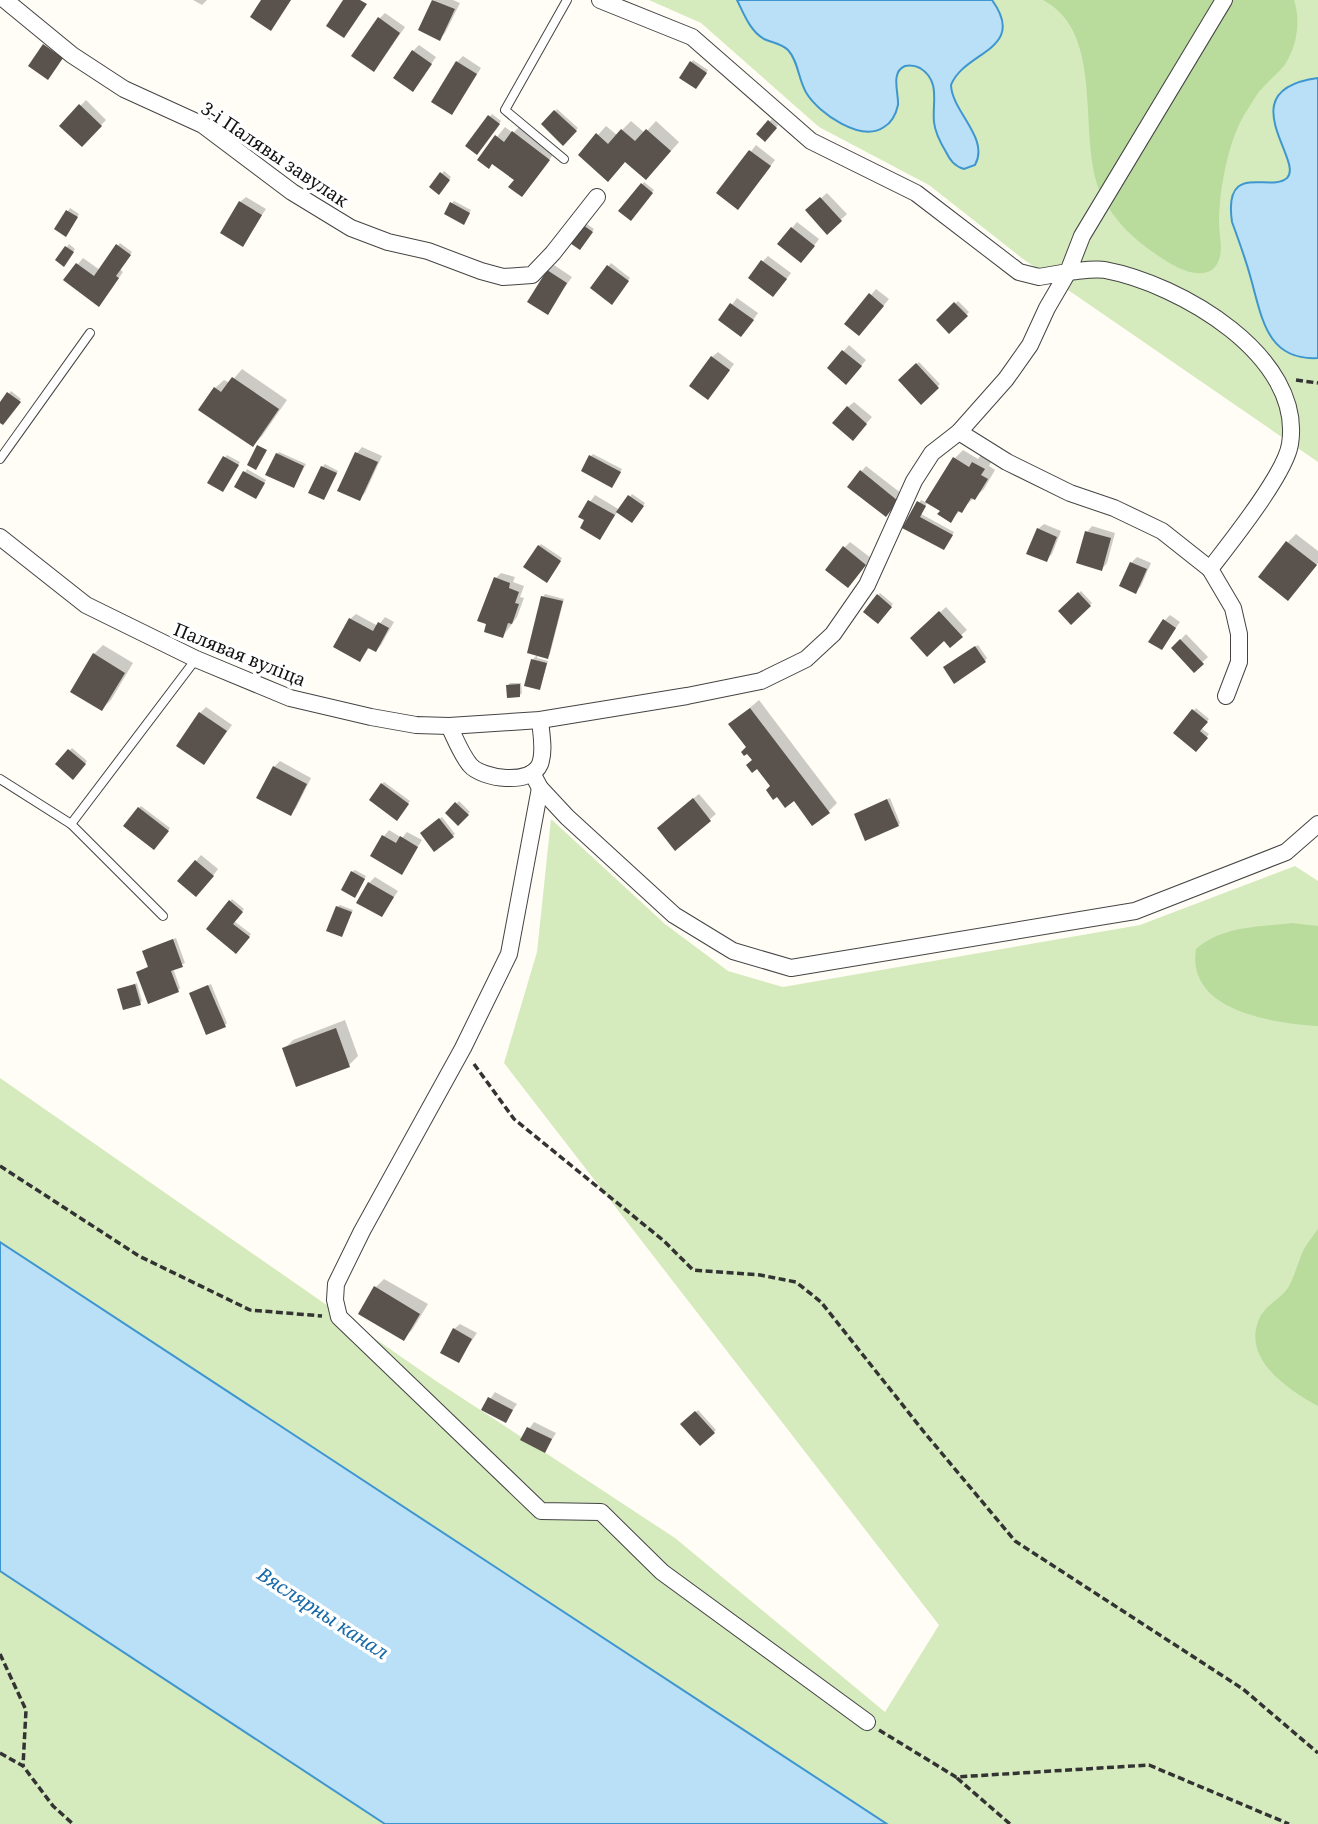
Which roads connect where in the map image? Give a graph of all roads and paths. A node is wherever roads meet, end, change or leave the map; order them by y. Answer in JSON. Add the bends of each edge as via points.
{"nodes":[{"id":1,"x":5,"y":0,"type":"edge"},
{"id":2,"x":567,"y":0,"type":"edge"},
{"id":3,"x":600,"y":0,"type":"edge"},
{"id":4,"x":1224,"y":0,"type":"edge"},
{"id":5,"x":564,"y":159,"type":"dead end"},
{"id":6,"x":597,"y":197,"type":"dead end"},
{"id":7,"x":1068,"y":272,"type":"junction"},
{"id":8,"x":90,"y":333,"type":"dead end"},
{"id":9,"x":960,"y":432,"type":"junction"},
{"id":10,"x":0,"y":459,"type":"edge"},
{"id":11,"x":0,"y":537,"type":"edge"},
{"id":12,"x":1210,"y":569,"type":"junction"},
{"id":13,"x":196,"y":659,"type":"junction"},
{"id":14,"x":1226,"y":696,"type":"dead end"},
{"id":15,"x":540,"y":720,"type":"junction"},
{"id":16,"x":449,"y":726,"type":"junction"},
{"id":17,"x":0,"y":779,"type":"edge"},
{"id":18,"x":536,"y":780,"type":"junction"},
{"id":19,"x":71,"y":824,"type":"junction"},
{"id":20,"x":1318,"y":824,"type":"edge"},
{"id":21,"x":163,"y":916,"type":"dead end"},
{"id":22,"x":463,"y":1048,"type":"junction"},
{"id":23,"x":0,"y":1166,"type":"edge"},
{"id":24,"x":339,"y":1317,"type":"junction"},
{"id":25,"x":0,"y":1654,"type":"edge"},
{"id":26,"x":867,"y":1722,"type":"joint"},
{"id":27,"x":0,"y":1753,"type":"edge"},
{"id":28,"x":1318,"y":1753,"type":"edge"},
{"id":29,"x":23,"y":1766,"type":"junction"},
{"id":30,"x":956,"y":1777,"type":"junction"},
{"id":31,"x":73,"y":1824,"type":"edge"},
{"id":32,"x":1010,"y":1824,"type":"edge"},
{"id":33,"x":1289,"y":1824,"type":"edge"}],
"edges":[{"from":1,"to":6,"type":"street","name":"3-і Палявы завулак","via":[[72,55],[124,89],[203,125],[292,192],[351,228],[388,242],[503,277],[532,275]]},
{"from":2,"to":5,"type":"lane","via":[[505,110]]},
{"from":3,"to":7,"type":"street","via":[[692,37],[811,141],[916,193],[1019,272],[1039,277]]},
{"from":4,"to":7,"type":"street","via":[[1082,236]]},
{"from":7,"to":9,"type":"street","via":[[1030,345]]},
{"from":7,"to":12,"type":"street","via":[[1103,270],[1153,283],[1210,314],[1245,340],[1276,377],[1292,419],[1290,448],[1274,479]]},
{"from":8,"to":10,"type":"lane"},
{"from":9,"to":12,"type":"street","via":[[1059,488],[1161,531]]},
{"from":9,"to":15,"type":"street","name":"Палявая вуліца","via":[[932,453],[914,481],[867,585],[833,634],[806,659],[761,681]]},
{"from":11,"to":13,"type":"street","name":"Палявая вуліца","via":[[86,605]]},
{"from":12,"to":14,"type":"street","via":[[1233,607],[1239,634],[1239,662]]},
{"from":13,"to":16,"type":"street","name":"Палявая вуліца","via":[[290,698],[371,717]]},
{"from":13,"to":19,"type":"lane"},
{"from":15,"to":16,"type":"street","name":"Палявая вуліца"},
{"from":15,"to":18,"type":"street","via":[[542,746]]},
{"from":16,"to":18,"type":"street","via":[[471,767],[491,775]]},
{"from":17,"to":19,"type":"lane"},
{"from":18,"to":20,"type":"street","via":[[567,817],[674,915],[733,951],[791,968],[1135,911],[1286,852]]},
{"from":18,"to":22,"type":"street","via":[[509,954]]},
{"from":19,"to":21,"type":"lane"},
{"from":22,"to":24,"type":"street","via":[[336,1284]]},
{"from":22,"to":28,"type":"path","via":[[514,1119],[693,1270],[796,1282],[821,1302],[1015,1541],[1243,1689]]},
{"from":23,"to":24,"type":"path","via":[[139,1256],[250,1310]]},
{"from":24,"to":26,"type":"street","via":[[541,1511],[601,1512],[662,1572]]},
{"from":25,"to":29,"type":"path","via":[[26,1710]]},
{"from":26,"to":30,"type":"path"},
{"from":27,"to":29,"type":"path"},
{"from":29,"to":31,"type":"path"},
{"from":30,"to":32,"type":"path"},
{"from":30,"to":33,"type":"path","via":[[1149,1765]]}]}
